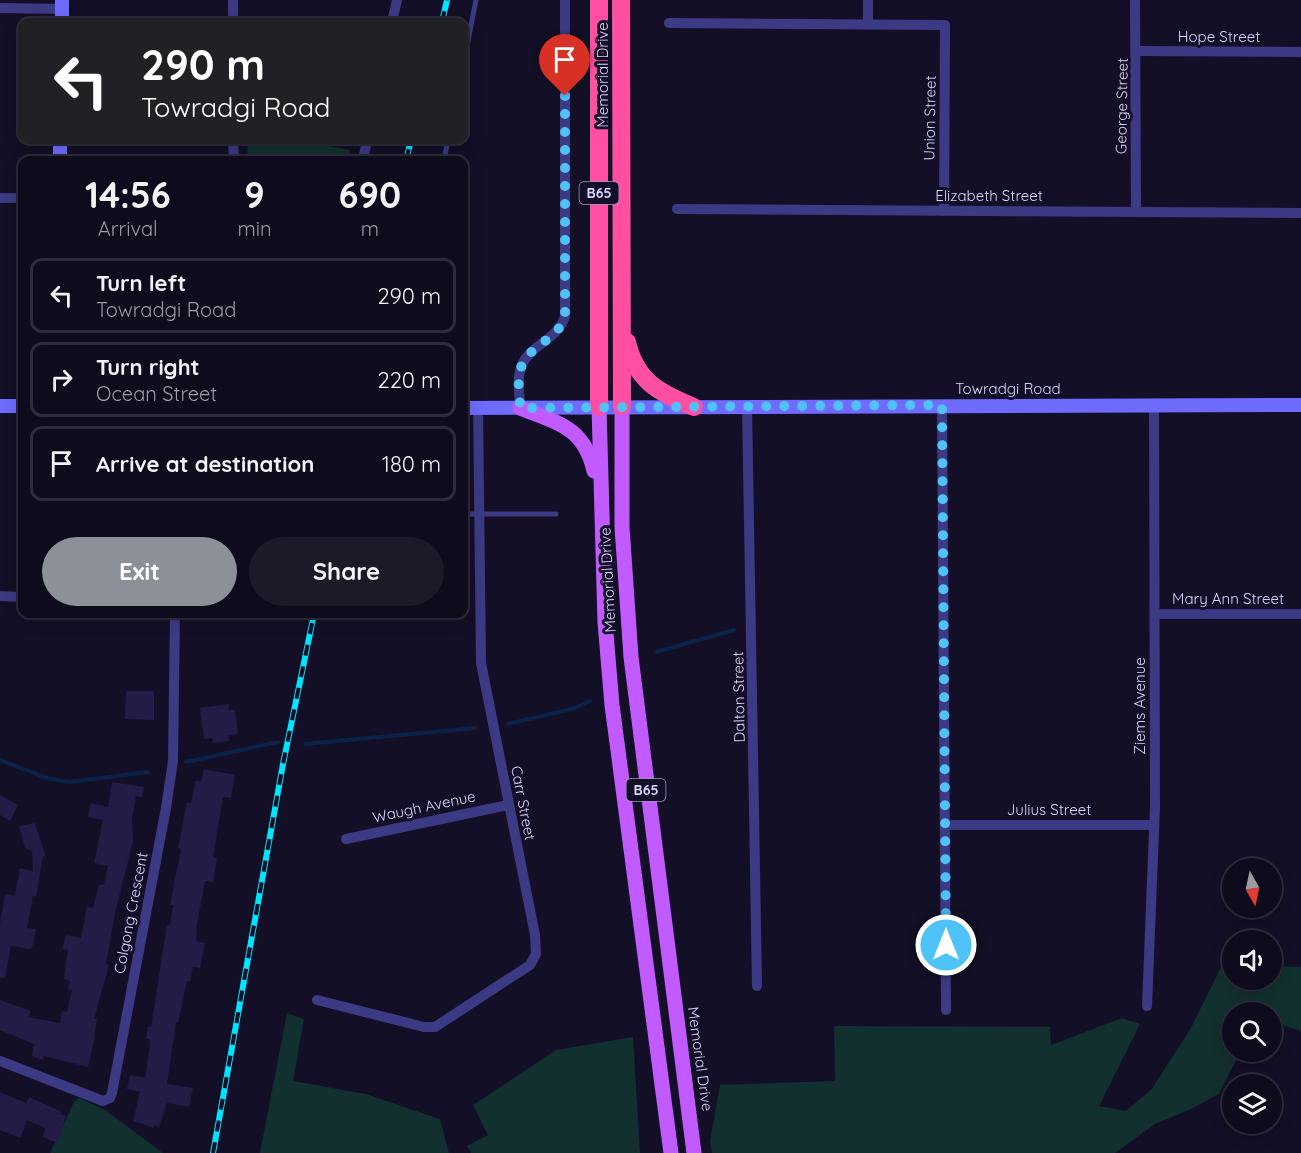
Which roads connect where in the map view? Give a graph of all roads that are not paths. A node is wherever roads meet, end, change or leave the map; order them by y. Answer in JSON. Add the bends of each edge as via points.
{"nodes":[{"id":1,"x":233,"y":0,"type":"edge"},
{"id":2,"x":397,"y":0,"type":"edge"},
{"id":3,"x":476,"y":0,"type":"edge"},
{"id":4,"x":565,"y":0,"type":"edge"},
{"id":5,"x":599,"y":0,"type":"edge"},
{"id":6,"x":621,"y":0,"type":"edge"},
{"id":7,"x":868,"y":0,"type":"edge"},
{"id":8,"x":1135,"y":0,"type":"edge"},
{"id":9,"x":0,"y":8,"type":"edge"},
{"id":10,"x":62,"y":10,"type":"edge"},
{"id":11,"x":233,"y":18,"type":"edge"},
{"id":12,"x":393,"y":18,"type":"edge"},
{"id":13,"x":669,"y":23,"type":"dead end"},
{"id":14,"x":868,"y":24,"type":"junction"},
{"id":15,"x":468,"y":41,"type":"edge"},
{"id":16,"x":1137,"y":51,"type":"junction"},
{"id":17,"x":1301,"y":52,"type":"edge"},
{"id":18,"x":0,"y":198,"type":"edge"},
{"id":19,"x":18,"y":198,"type":"edge"},
{"id":20,"x":676,"y":209,"type":"dead end"},
{"id":21,"x":944,"y":211,"type":"junction"},
{"id":22,"x":1136,"y":212,"type":"junction"},
{"id":23,"x":1301,"y":213,"type":"edge"},
{"id":24,"x":621,"y":305,"type":"junction"},
{"id":25,"x":942,"y":405,"type":"junction"},
{"id":26,"x":1301,"y":405,"type":"edge"},
{"id":27,"x":0,"y":406,"type":"edge"},
{"id":28,"x":18,"y":406,"type":"edge"},
{"id":29,"x":622,"y":406,"type":"junction"},
{"id":30,"x":694,"y":406,"type":"junction"},
{"id":31,"x":747,"y":406,"type":"junction"},
{"id":32,"x":1154,"y":406,"type":"junction"},
{"id":33,"x":599,"y":407,"type":"junction"},
{"id":34,"x":520,"y":408,"type":"junction"},
{"id":35,"x":471,"y":409,"type":"edge"},
{"id":36,"x":601,"y":513,"type":"junction"},
{"id":37,"x":468,"y":514,"type":"edge"},
{"id":38,"x":479,"y":514,"type":"junction"},
{"id":39,"x":555,"y":514,"type":"dead end"},
{"id":40,"x":0,"y":597,"type":"edge"},
{"id":41,"x":18,"y":597,"type":"edge"},
{"id":42,"x":1155,"y":614,"type":"junction"},
{"id":43,"x":1301,"y":614,"type":"edge"},
{"id":44,"x":176,"y":618,"type":"edge"},
{"id":45,"x":508,"y":805,"type":"junction"},
{"id":46,"x":945,"y":825,"type":"junction"},
{"id":47,"x":1152,"y":825,"type":"junction"},
{"id":48,"x":346,"y":839,"type":"dead end"},
{"id":49,"x":757,"y":987,"type":"dead end"},
{"id":50,"x":317,"y":1000,"type":"dead end"},
{"id":51,"x":1147,"y":1006,"type":"dead end"},
{"id":52,"x":946,"y":1010,"type":"dead end"},
{"id":53,"x":0,"y":1060,"type":"edge"},
{"id":54,"x":671,"y":1153,"type":"edge"},
{"id":55,"x":694,"y":1153,"type":"edge"}],
"edges":[{"from":1,"to":11,"type":"street"},
{"from":2,"to":12,"type":"street"},
{"from":3,"to":15,"type":"lane"},
{"from":4,"to":34,"type":"street","via":[[566,311],[560,327],[522,364]]},
{"from":5,"to":33,"type":"highway","name":"Memorial Drive","number":"B65"},
{"from":6,"to":24,"type":"highway","name":"Memorial Drive","number":"B65"},
{"from":7,"to":14,"type":"street"},
{"from":8,"to":16,"type":"street","name":"George Street"},
{"from":9,"to":10,"type":"street"},
{"from":13,"to":14,"type":"street"},
{"from":14,"to":21,"type":"street","name":"Union Street","via":[[945,25]]},
{"from":16,"to":17,"type":"street","name":"Hope Street"},
{"from":16,"to":22,"type":"street","name":"George Street"},
{"from":18,"to":19,"type":"street"},
{"from":20,"to":21,"type":"street","name":"Elizabeth Street"},
{"from":21,"to":22,"type":"street","name":"Elizabeth Street"},
{"from":22,"to":23,"type":"street","name":"Elizabeth Street"},
{"from":24,"to":29,"type":"highway","name":"Memorial Drive","number":"B65"},
{"from":24,"to":30,"type":"highway","via":[[629,350],[638,373],[659,392]]},
{"from":25,"to":31,"type":"main road","name":"Towradgi Road"},
{"from":25,"to":32,"type":"main road","name":"Towradgi Road"},
{"from":25,"to":46,"type":"street"},
{"from":26,"to":32,"type":"main road","name":"Towradgi Road"},
{"from":27,"to":28,"type":"main road"},
{"from":29,"to":30,"type":"main road","name":"Towradgi Road"},
{"from":29,"to":33,"type":"main road","name":"Towradgi Road"},
{"from":29,"to":55,"type":"main road","name":"Memorial Drive","number":"B65","via":[[622,527],[631,657]]},
{"from":30,"to":31,"type":"main road","name":"Towradgi Road"},
{"from":31,"to":49,"type":"street","name":"Dalton Street"},
{"from":32,"to":42,"type":"street","name":"Ziems Avenue"},
{"from":33,"to":34,"type":"main road","name":"Towradgi Road"},
{"from":33,"to":36,"type":"main road","name":"Memorial Drive","number":"B65"},
{"from":34,"to":35,"type":"main road","name":"Towradgi Road"},
{"from":34,"to":36,"type":"main road","via":[[571,429],[583,441],[591,458]]},
{"from":35,"to":38,"type":"street","name":"Carr Street"},
{"from":36,"to":54,"type":"main road","name":"Memorial Drive","number":"B65","via":[[612,705]]},
{"from":37,"to":38,"type":"lane"},
{"from":38,"to":39,"type":"lane"},
{"from":38,"to":45,"type":"street","name":"Carr Street","via":[[481,663]]},
{"from":40,"to":41,"type":"street"},
{"from":42,"to":43,"type":"street","name":"Mary Ann Street"},
{"from":42,"to":47,"type":"street","name":"Ziems Avenue"},
{"from":44,"to":53,"type":"street","name":"Colgong Crescent","via":[[170,784],[112,1093],[103,1101]]},
{"from":45,"to":48,"type":"street","name":"Waugh Avenue"},
{"from":45,"to":50,"type":"street","name":"Carr Street","via":[[537,942],[530,965],[435,1027]]},
{"from":46,"to":47,"type":"street","name":"Julius Street"},
{"from":46,"to":52,"type":"street"},
{"from":47,"to":51,"type":"street","name":"Ziems Avenue"}]}
